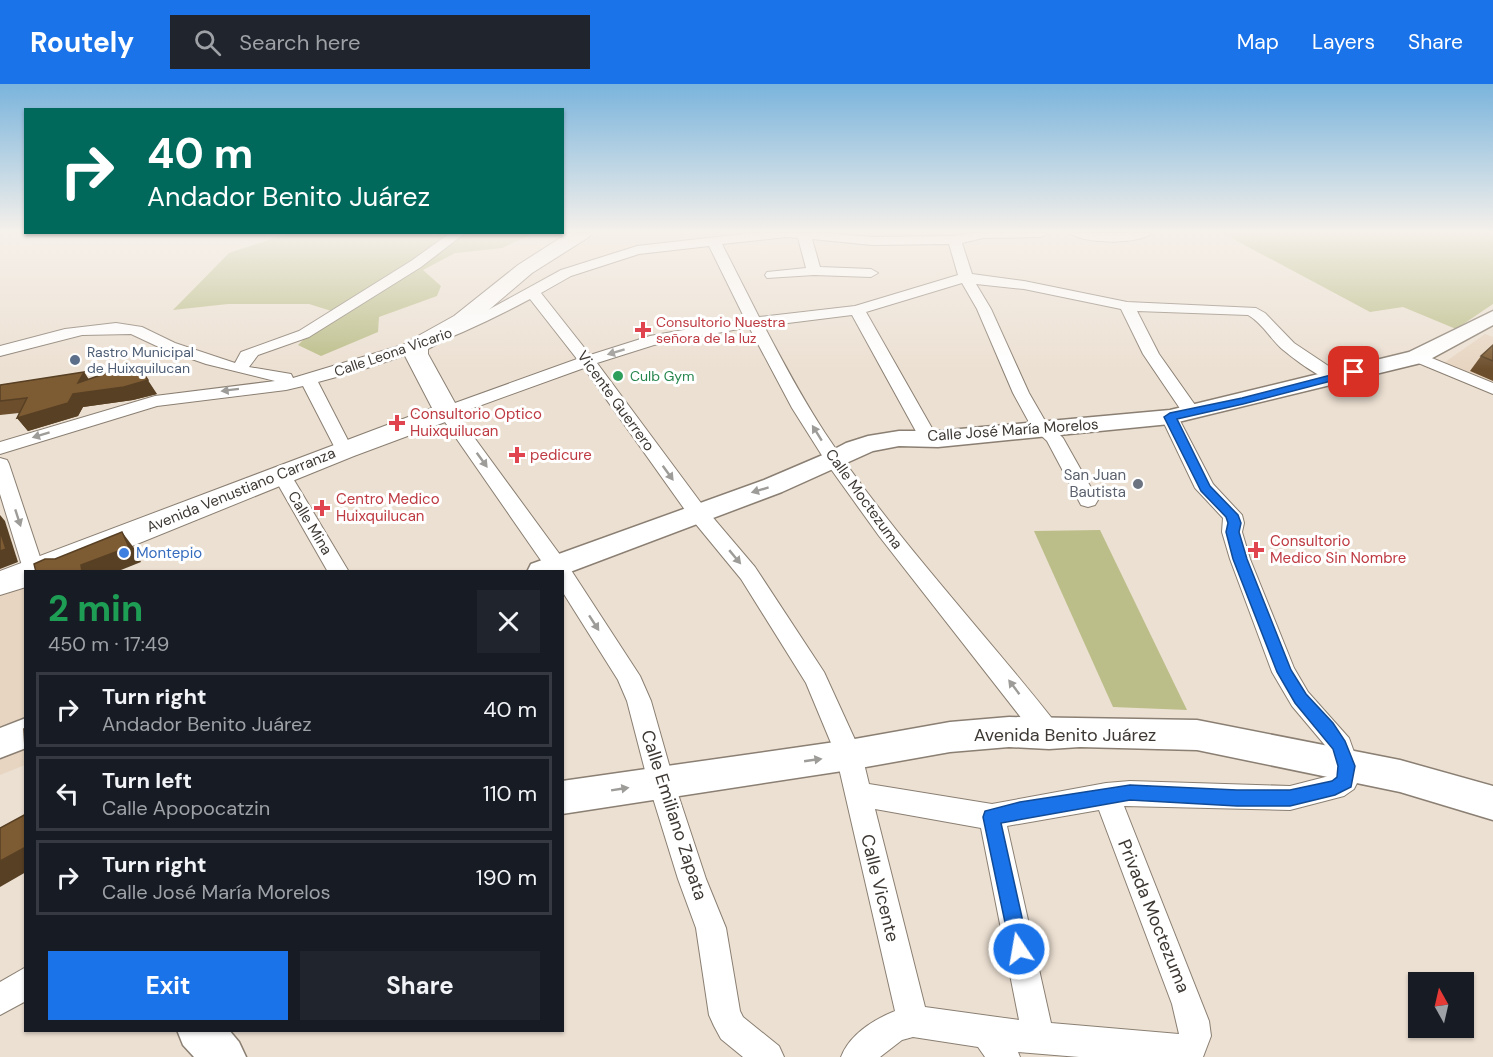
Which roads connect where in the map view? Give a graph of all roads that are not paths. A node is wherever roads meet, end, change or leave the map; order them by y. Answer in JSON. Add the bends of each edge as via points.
{"nodes":[{"id":1,"x":393,"y":278,"type":"edge"},
{"id":2,"x":514,"y":278,"type":"edge"},
{"id":3,"x":556,"y":278,"type":"edge"},
{"id":4,"x":733,"y":278,"type":"edge"},
{"id":5,"x":964,"y":278,"type":"edge"},
{"id":6,"x":966,"y":278,"type":"edge"},
{"id":7,"x":969,"y":278,"type":"edge"},
{"id":8,"x":532,"y":291,"type":"junction"},
{"id":9,"x":1127,"y":306,"type":"junction"},
{"id":10,"x":857,"y":310,"type":"junction"},
{"id":11,"x":1493,"y":317,"type":"edge"},
{"id":12,"x":755,"y":322,"type":"junction"},
{"id":13,"x":417,"y":345,"type":"junction"},
{"id":14,"x":0,"y":351,"type":"edge"},
{"id":15,"x":1417,"y":357,"type":"junction"},
{"id":16,"x":587,"y":361,"type":"junction"},
{"id":17,"x":240,"y":369,"type":"junction"},
{"id":18,"x":1333,"y":377,"type":"junction"},
{"id":19,"x":309,"y":380,"type":"junction"},
{"id":20,"x":1493,"y":389,"type":"edge"},
{"id":21,"x":447,"y":412,"type":"junction"},
{"id":22,"x":1181,"y":414,"type":"junction"},
{"id":23,"x":1046,"y":429,"type":"junction"},
{"id":24,"x":928,"y":437,"type":"junction"},
{"id":25,"x":0,"y":448,"type":"edge"},
{"id":26,"x":344,"y":450,"type":"junction"},
{"id":27,"x":834,"y":460,"type":"junction"},
{"id":28,"x":0,"y":464,"type":"edge"},
{"id":29,"x":281,"y":474,"type":"junction"},
{"id":30,"x":1088,"y":500,"type":"dead end"},
{"id":31,"x":697,"y":512,"type":"junction"},
{"id":32,"x":34,"y":570,"type":"edge"},
{"id":33,"x":40,"y":570,"type":"edge"},
{"id":34,"x":338,"y":570,"type":"edge"},
{"id":35,"x":555,"y":570,"type":"edge"},
{"id":36,"x":558,"y":570,"type":"edge"},
{"id":37,"x":24,"y":576,"type":"edge"},
{"id":38,"x":0,"y":583,"type":"edge"},
{"id":39,"x":564,"y":583,"type":"edge"},
{"id":40,"x":24,"y":734,"type":"edge"},
{"id":41,"x":1049,"y":734,"type":"junction"},
{"id":42,"x":0,"y":743,"type":"edge"},
{"id":43,"x":849,"y":755,"type":"junction"},
{"id":44,"x":1347,"y":766,"type":"junction"},
{"id":45,"x":661,"y":782,"type":"junction"},
{"id":46,"x":857,"y":794,"type":"junction"},
{"id":47,"x":1106,"y":795,"type":"junction"},
{"id":48,"x":564,"y":798,"type":"edge"},
{"id":49,"x":1493,"y":802,"type":"edge"},
{"id":50,"x":992,"y":817,"type":"junction"},
{"id":51,"x":24,"y":983,"type":"edge"},
{"id":52,"x":0,"y":1000,"type":"edge"},
{"id":53,"x":912,"y":1021,"type":"junction"},
{"id":54,"x":200,"y":1032,"type":"edge"},
{"id":55,"x":1038,"y":1037,"type":"junction"},
{"id":56,"x":996,"y":1045,"type":"edge"},
{"id":57,"x":224,"y":1057,"type":"edge"},
{"id":58,"x":768,"y":1057,"type":"edge"},
{"id":59,"x":857,"y":1057,"type":"edge"}],
"edges":[{"from":1,"to":17,"type":"street","via":[[304,334],[252,352]]},
{"from":2,"to":13,"type":"main road","via":[[462,321]]},
{"from":3,"to":8,"type":"street","name":"Calle Leona Vicario"},
{"from":4,"to":12,"type":"street","name":"Calle Moctezuma"},
{"from":5,"to":10,"type":"street"},
{"from":6,"to":23,"type":"street","via":[[1021,393],[1037,422]]},
{"from":7,"to":9,"type":"street"},
{"from":8,"to":13,"type":"street","name":"Calle Leona Vicario","via":[[492,314]]},
{"from":8,"to":16,"type":"street","name":"Vicente Guerrero"},
{"from":9,"to":18,"type":"street","via":[[1251,311],[1288,345]]},
{"from":9,"to":22,"type":"street"},
{"from":10,"to":12,"type":"street"},
{"from":10,"to":24,"type":"street"},
{"from":11,"to":15,"type":"main road","name":"Calle José María Morelos"},
{"from":12,"to":16,"type":"street","one_way":true,"via":[[689,331]]},
{"from":27,"to":12,"type":"street","name":"Calle Moctezuma","one_way":true},
{"from":13,"to":19,"type":"street","name":"Calle Leona Vicario"},
{"from":13,"to":21,"type":"main road","via":[[416,354]]},
{"from":14,"to":17,"type":"street","via":[[86,330],[118,328],[141,331],[165,344]]},
{"from":15,"to":18,"type":"main road","name":"Calle José María Morelos"},
{"from":15,"to":20,"type":"street"},
{"from":16,"to":21,"type":"street"},
{"from":16,"to":31,"type":"street","name":"Vicente Guerrero","one_way":true},
{"from":17,"to":19,"type":"street"},
{"from":18,"to":22,"type":"main road","name":"Calle José María Morelos"},
{"from":19,"to":25,"type":"street","name":"Calle Leona Vicario","one_way":true,"via":[[154,401]]},
{"from":19,"to":26,"type":"street"},
{"from":21,"to":26,"type":"main road","name":"Avenida Venustiano Carranza"},
{"from":21,"to":35,"type":"street","name":"Calle Emiliano Zapata","one_way":true},
{"from":22,"to":23,"type":"main road","name":"Calle José María Morelos"},
{"from":22,"to":44,"type":"street","via":[[1205,488],[1232,515],[1232,532],[1240,559],[1284,672],[1300,699],[1340,746]]},
{"from":23,"to":24,"type":"main road","name":"Calle José María Morelos"},
{"from":23,"to":30,"type":"street"},
{"from":24,"to":27,"type":"main road","name":"Calle José María Morelos","via":[[869,444],[841,453]]},
{"from":26,"to":29,"type":"main road","name":"Avenida Venustiano Carranza"},
{"from":27,"to":31,"type":"main road","name":"Calle José María Morelos","one_way":true},
{"from":41,"to":27,"type":"street","name":"Calle Moctezuma","one_way":true},
{"from":28,"to":32,"type":"street","one_way":true},
{"from":29,"to":33,"type":"main road","name":"Avenida Venustiano Carranza"},
{"from":29,"to":34,"type":"street","name":"Calle Mina"},
{"from":31,"to":36,"type":"main road","name":"Calle José María Morelos"},
{"from":31,"to":43,"type":"street","name":"Vicente Guerrero","one_way":true,"via":[[748,573],[781,623],[816,679]]},
{"from":37,"to":38,"type":"main road"},
{"from":39,"to":45,"type":"street","name":"Calle Emiliano Zapata","one_way":true,"via":[[628,676],[639,701]]},
{"from":40,"to":42,"type":"main road"},
{"from":41,"to":43,"type":"main road","name":"Avenida Benito Juárez","via":[[980,734]]},
{"from":41,"to":44,"type":"main road","name":"Avenida Benito Juárez","via":[[1197,735]]},
{"from":45,"to":43,"type":"main road","name":"Avenida Benito Juárez","one_way":true},
{"from":43,"to":46,"type":"street","name":"Calle Vicente"},
{"from":44,"to":47,"type":"street","via":[[1345,781],[1335,788],[1290,798]]},
{"from":44,"to":49,"type":"main road","name":"Avenida Benito Juárez"},
{"from":48,"to":45,"type":"main road","name":"Avenida Benito Juárez","one_way":true},
{"from":45,"to":58,"type":"street","name":"Calle Emiliano Zapata","via":[[711,928],[725,1015],[732,1028]]},
{"from":46,"to":50,"type":"street"},
{"from":46,"to":53,"type":"street","name":"Calle Vicente"},
{"from":47,"to":50,"type":"street"},
{"from":47,"to":55,"type":"street","name":"Privada Moctezuma","via":[[1188,1004],[1196,1039],[1191,1047],[1180,1050]]},
{"from":50,"to":55,"type":"street"},
{"from":51,"to":52,"type":"street"},
{"from":53,"to":56,"type":"street"},
{"from":53,"to":59,"type":"street","via":[[894,1027]]},
{"from":54,"to":57,"type":"main road"},
{"from":55,"to":56,"type":"street"}]}
